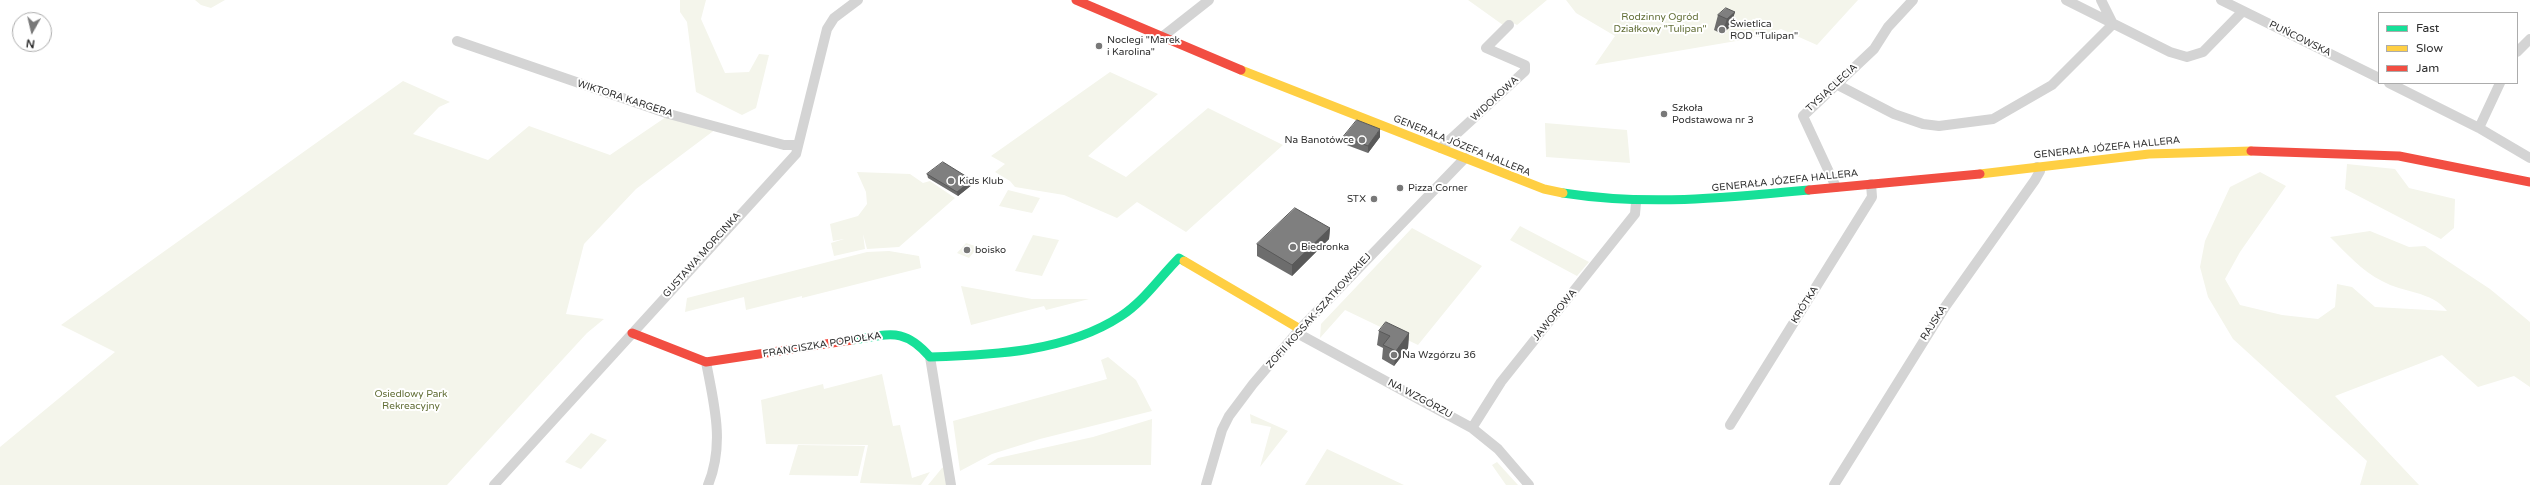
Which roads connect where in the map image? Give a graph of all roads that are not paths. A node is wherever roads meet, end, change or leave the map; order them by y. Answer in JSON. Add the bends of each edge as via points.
{"nodes":[{"id":1,"x":858,"y":0,"type":"edge"},
{"id":2,"x":1076,"y":0,"type":"edge"},
{"id":3,"x":1209,"y":0,"type":"edge"},
{"id":4,"x":1913,"y":0,"type":"edge"},
{"id":5,"x":2066,"y":0,"type":"edge"},
{"id":6,"x":2100,"y":0,"type":"edge"},
{"id":7,"x":2221,"y":0,"type":"edge"},
{"id":8,"x":2080,"y":2,"type":"edge"},
{"id":9,"x":2243,"y":12,"type":"junction"},
{"id":10,"x":2113,"y":24,"type":"junction"},
{"id":11,"x":1509,"y":25,"type":"dead end"},
{"id":12,"x":1162,"y":37,"type":"junction"},
{"id":13,"x":2530,"y":39,"type":"edge"},
{"id":14,"x":456,"y":41,"type":"dead end"},
{"id":15,"x":2518,"y":51,"type":"edge"},
{"id":16,"x":2378,"y":78,"type":"edge"},
{"id":17,"x":1836,"y":84,"type":"junction"},
{"id":18,"x":2390,"y":84,"type":"edge"},
{"id":19,"x":2500,"y":84,"type":"edge"},
{"id":20,"x":2479,"y":128,"type":"junction"},
{"id":21,"x":798,"y":145,"type":"junction"},
{"id":22,"x":1441,"y":148,"type":"junction"},
{"id":23,"x":1465,"y":158,"type":"junction"},
{"id":24,"x":2530,"y":158,"type":"edge"},
{"id":25,"x":2037,"y":167,"type":"junction"},
{"id":26,"x":2530,"y":182,"type":"edge"},
{"id":27,"x":1871,"y":184,"type":"junction"},
{"id":28,"x":1836,"y":187,"type":"junction"},
{"id":29,"x":1636,"y":202,"type":"junction"},
{"id":30,"x":1298,"y":331,"type":"junction"},
{"id":31,"x":632,"y":333,"type":"junction"},
{"id":32,"x":930,"y":357,"type":"junction"},
{"id":33,"x":706,"y":362,"type":"junction"},
{"id":34,"x":1730,"y":425,"type":"dead end"},
{"id":35,"x":1472,"y":428,"type":"junction"},
{"id":36,"x":494,"y":485,"type":"edge"},
{"id":37,"x":708,"y":485,"type":"edge"},
{"id":38,"x":951,"y":485,"type":"edge"},
{"id":39,"x":1206,"y":485,"type":"edge"},
{"id":40,"x":1529,"y":485,"type":"edge"},
{"id":41,"x":1834,"y":485,"type":"edge"}],
"edges":[{"from":1,"to":21,"type":"street","name":"GUSTAWA MORCINKA","via":[[841,12],[827,29]]},
{"from":2,"to":12,"type":"street","name":"GENERAŁA JÓZEFA HALLERA"},
{"from":3,"to":12,"type":"street"},
{"from":4,"to":17,"type":"street","name":"TYSIĄCLECIA","via":[[1888,27],[1874,49]]},
{"from":5,"to":8,"type":"street"},
{"from":6,"to":10,"type":"street"},
{"from":7,"to":9,"type":"street","name":"PUŃCOWSKA"},
{"from":8,"to":10,"type":"street"},
{"from":9,"to":10,"type":"street","via":[[2203,52],[2188,57],[2170,52]]},
{"from":9,"to":16,"type":"street","name":"PUŃCOWSKA"},
{"from":10,"to":17,"type":"street","via":[[2052,85],[1993,119],[1939,126],[1923,124],[1894,114]]},
{"from":11,"to":22,"type":"street","name":"WIDOKOWA","via":[[1486,48],[1524,65],[1525,71]]},
{"from":12,"to":22,"type":"street","name":"GENERAŁA JÓZEFA HALLERA"},
{"from":13,"to":15,"type":"street"},
{"from":14,"to":21,"type":"street","name":"WIKTORA KARGERA","via":[[669,114],[766,141]]},
{"from":17,"to":28,"type":"street","name":"TYSIĄCLECIA","via":[[1802,116]]},
{"from":18,"to":20,"type":"street"},
{"from":19,"to":20,"type":"street"},
{"from":20,"to":24,"type":"street"},
{"from":21,"to":31,"type":"street","name":"GUSTAWA MORCINKA","via":[[796,154]]},
{"from":22,"to":23,"type":"street","name":"GENERAŁA JÓZEFA HALLERA"},
{"from":23,"to":29,"type":"street","name":"GENERAŁA JÓZEFA HALLERA","via":[[1561,194]]},
{"from":23,"to":30,"type":"street","name":"ZOFII KOSSAK-SZATKOWSKIEJ"},
{"from":25,"to":26,"type":"street","name":"GENERAŁA JÓZEFA HALLERA","via":[[2180,152],[2255,150],[2399,156]]},
{"from":25,"to":27,"type":"street","name":"GENERAŁA JÓZEFA HALLERA"},
{"from":25,"to":41,"type":"street","name":"RAJSKA","via":[[2040,171],[2035,180],[1945,306]]},
{"from":27,"to":28,"type":"street","name":"GENERAŁA JÓZEFA HALLERA"},
{"from":27,"to":34,"type":"street","name":"KRÓTKA","via":[[1872,197]]},
{"from":28,"to":29,"type":"street","name":"GENERAŁA JÓZEFA HALLERA","via":[[1675,202]]},
{"from":29,"to":35,"type":"street","name":"JAWOROWA","via":[[1635,214],[1501,382]]},
{"from":30,"to":32,"type":"street","via":[[1179,258],[1121,316],[1104,325],[1015,351]]},
{"from":30,"to":35,"type":"street","name":"NA WZGÓRZU"},
{"from":30,"to":39,"type":"street","name":"ZOFII KOSSAK-SZATKOWSKIEJ","via":[[1229,416],[1222,430]]},
{"from":31,"to":33,"type":"street"},
{"from":31,"to":36,"type":"street","name":"GUSTAWA MORCINKA"},
{"from":32,"to":33,"type":"street","name":"FRANCISZKA POPIOŁKA","via":[[916,341],[895,334]]},
{"from":32,"to":38,"type":"street"},
{"from":33,"to":37,"type":"street","via":[[719,445],[716,470]]},
{"from":35,"to":40,"type":"street","name":"NA WZGÓRZU","via":[[1498,449]]}]}
